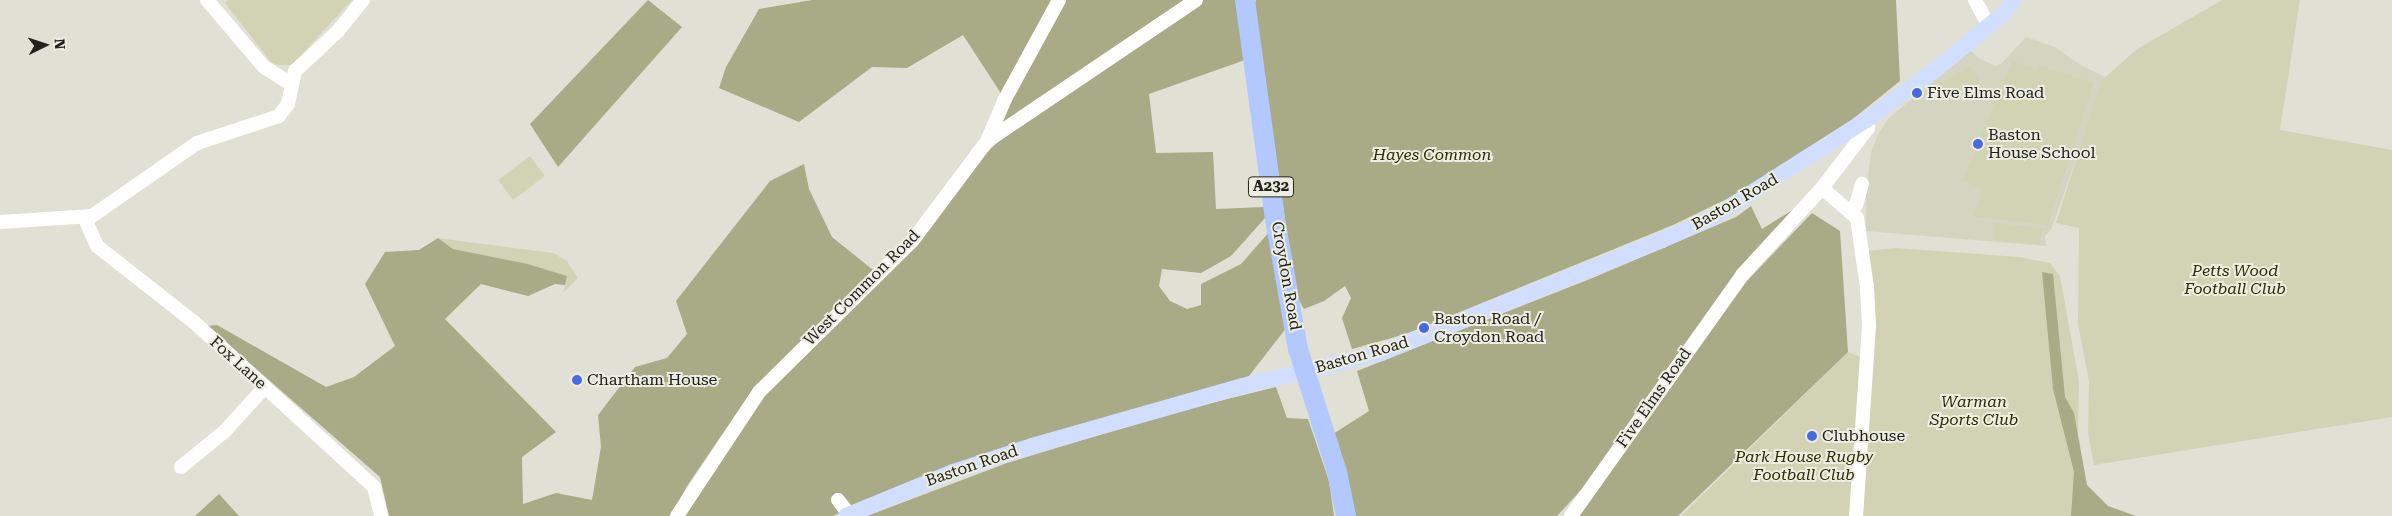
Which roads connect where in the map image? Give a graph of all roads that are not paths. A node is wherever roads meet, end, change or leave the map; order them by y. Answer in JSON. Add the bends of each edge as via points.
{"nodes":[{"id":1,"x":207,"y":0,"type":"edge"},
{"id":2,"x":363,"y":0,"type":"edge"},
{"id":3,"x":1059,"y":0,"type":"edge"},
{"id":4,"x":1196,"y":0,"type":"edge"},
{"id":5,"x":1245,"y":0,"type":"edge"},
{"id":6,"x":1975,"y":0,"type":"edge"},
{"id":7,"x":2014,"y":0,"type":"edge"},
{"id":8,"x":1988,"y":26,"type":"junction"},
{"id":9,"x":291,"y":84,"type":"junction"},
{"id":10,"x":1866,"y":120,"type":"junction"},
{"id":11,"x":987,"y":141,"type":"junction"},
{"id":12,"x":1862,"y":184,"type":"dead end"},
{"id":13,"x":1822,"y":188,"type":"junction"},
{"id":14,"x":1851,"y":212,"type":"junction"},
{"id":15,"x":84,"y":219,"type":"junction"},
{"id":16,"x":0,"y":222,"type":"edge"},
{"id":17,"x":1304,"y":372,"type":"junction"},
{"id":18,"x":265,"y":387,"type":"junction"},
{"id":19,"x":181,"y":467,"type":"dead end"},
{"id":20,"x":838,"y":500,"type":"dead end"},
{"id":21,"x":848,"y":515,"type":"edge"},
{"id":22,"x":381,"y":516,"type":"edge"},
{"id":23,"x":677,"y":516,"type":"edge"},
{"id":24,"x":1346,"y":516,"type":"edge"},
{"id":25,"x":1571,"y":516,"type":"edge"},
{"id":26,"x":1856,"y":516,"type":"edge"}],
"edges":[{"from":1,"to":9,"type":"street","via":[[264,66]]},
{"from":2,"to":9,"type":"street","via":[[338,31],[295,71]]},
{"from":3,"to":11,"type":"street","via":[[1005,99]]},
{"from":4,"to":11,"type":"street","name":"West Common Road"},
{"from":5,"to":17,"type":"highway","name":"Croydon Road","number":"A232","via":[[1275,220]]},
{"from":6,"to":8,"type":"street"},
{"from":7,"to":8,"type":"main road","name":"Baston Road"},
{"from":8,"to":10,"type":"main road","name":"Baston Road"},
{"from":9,"to":15,"type":"street","via":[[288,104],[279,116],[197,143]]},
{"from":10,"to":13,"type":"street","name":"Five Elms Road","via":[[1868,128]]},
{"from":10,"to":17,"type":"main road","name":"Baston Road","via":[[1761,189],[1695,226],[1609,264],[1516,297],[1381,353]]},
{"from":11,"to":23,"type":"street","name":"West Common Road","via":[[913,240],[758,392]]},
{"from":12,"to":14,"type":"street"},
{"from":13,"to":14,"type":"street"},
{"from":13,"to":25,"type":"street","name":"Five Elms Road","via":[[1742,275]]},
{"from":14,"to":26,"type":"street","via":[[1857,218],[1862,244],[1869,326]]},
{"from":15,"to":16,"type":"street"},
{"from":15,"to":18,"type":"street","name":"Fox Lane","via":[[97,246],[194,322]]},
{"from":17,"to":21,"type":"main road","name":"Baston Road","via":[[1032,446],[953,472]]},
{"from":17,"to":24,"type":"highway","name":"Croydon Road","number":"A232","via":[[1337,472]]},
{"from":18,"to":19,"type":"street","via":[[226,431]]},
{"from":18,"to":22,"type":"street","name":"Fox Lane","via":[[374,487]]},
{"from":20,"to":21,"type":"street"}]}
